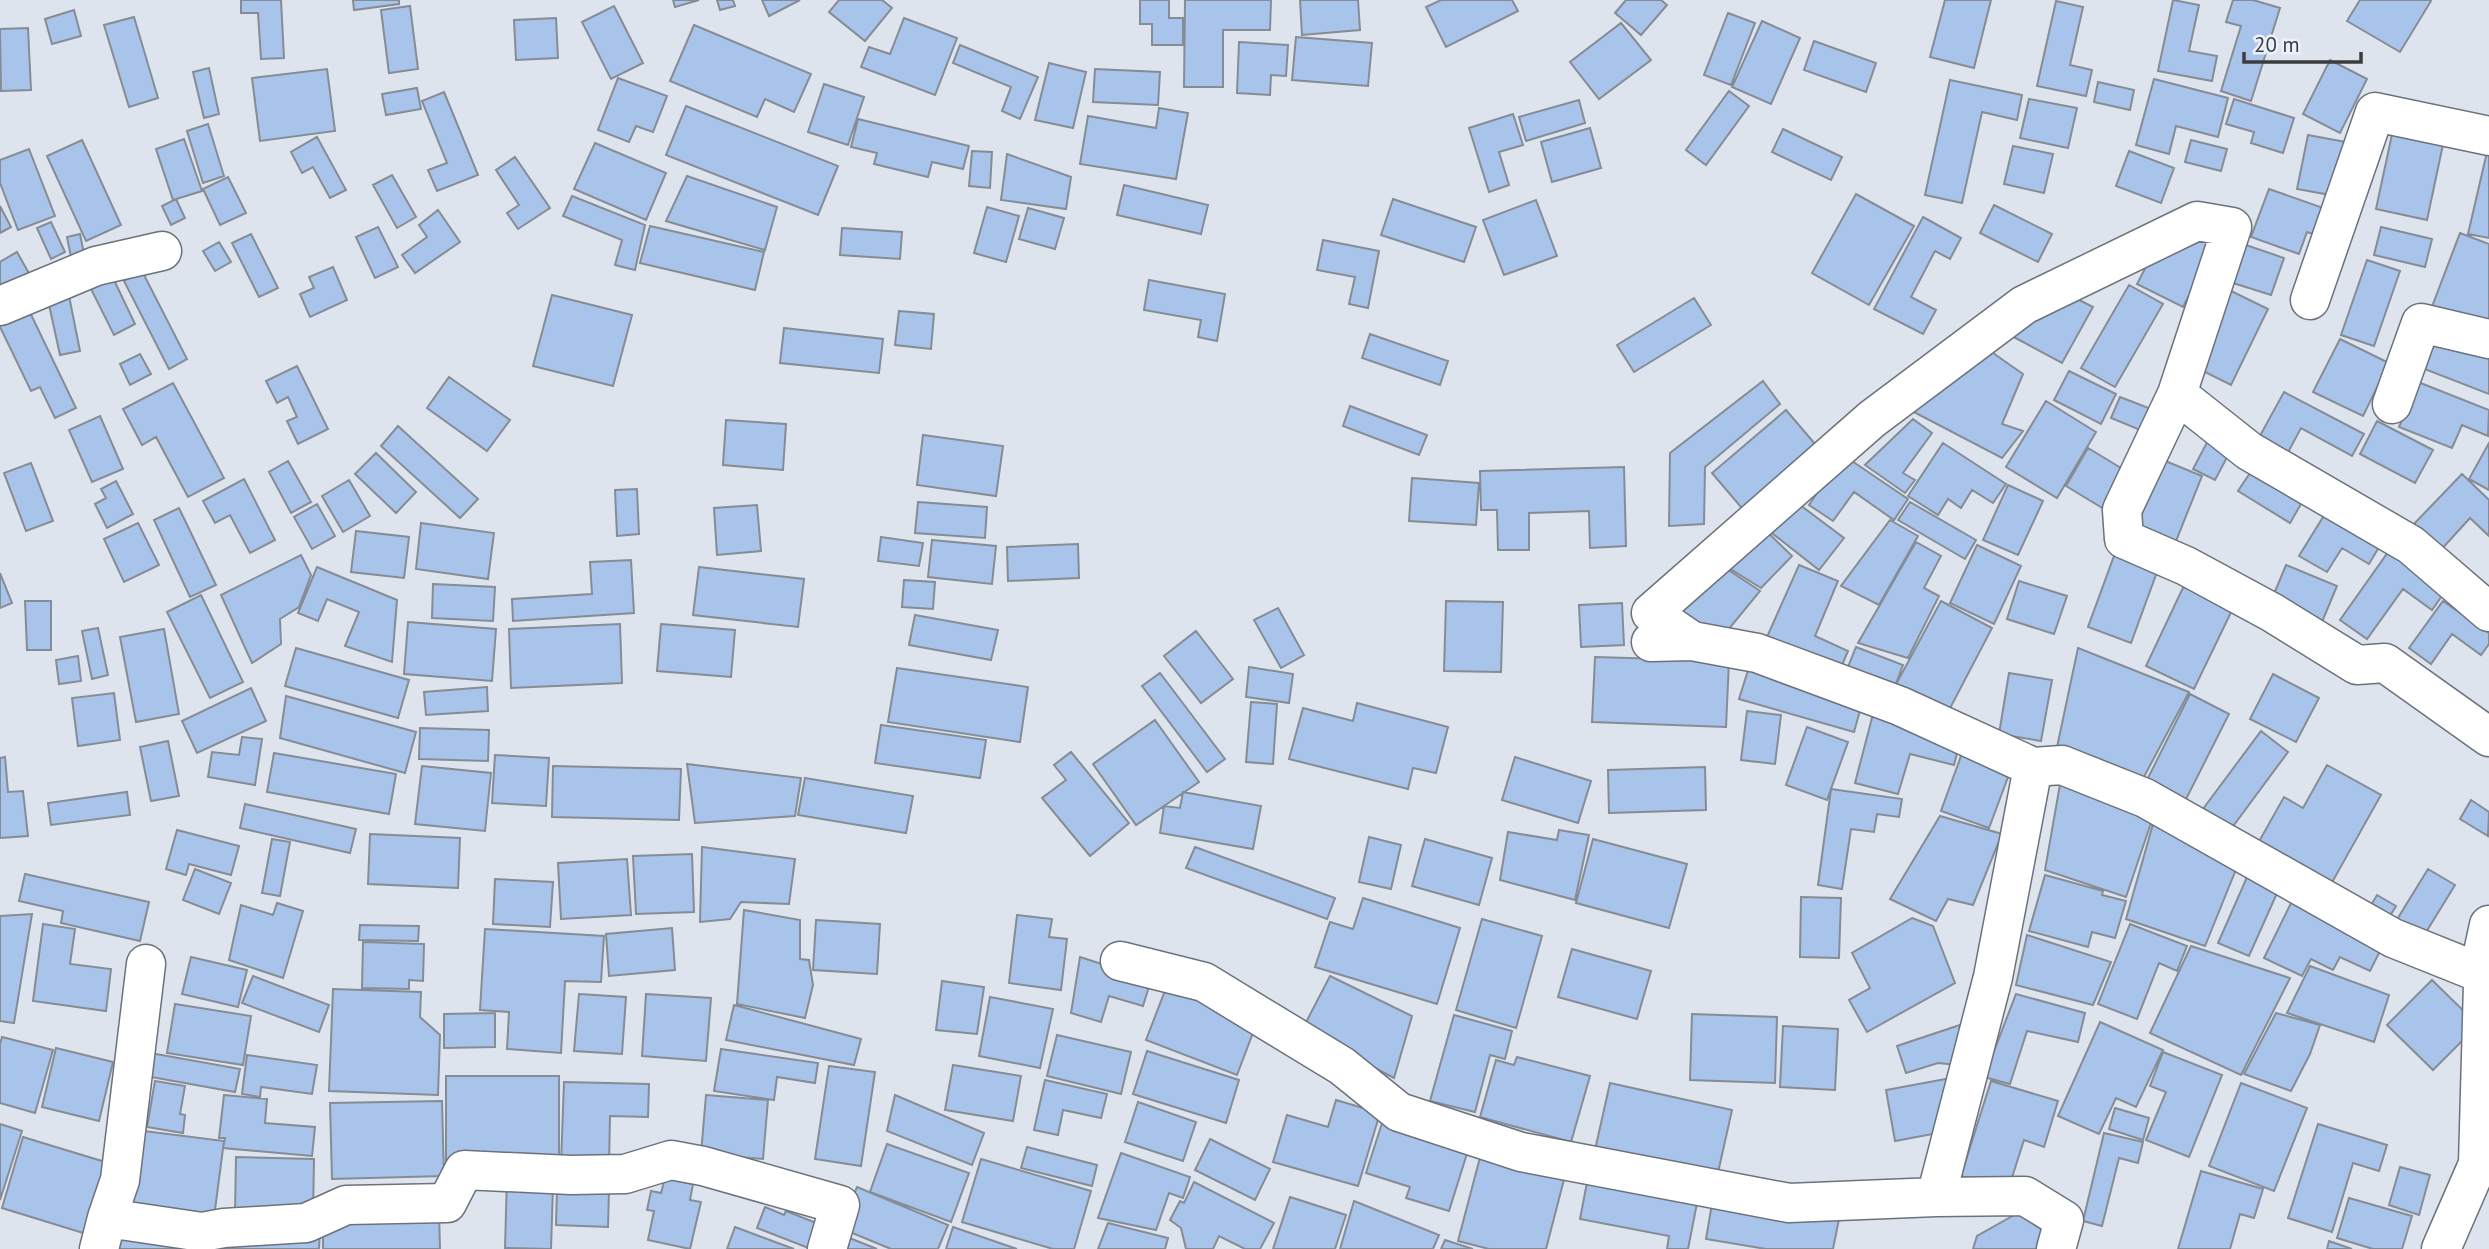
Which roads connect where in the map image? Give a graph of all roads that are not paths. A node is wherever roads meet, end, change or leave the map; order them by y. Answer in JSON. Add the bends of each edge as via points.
{"nodes":[{"id":1,"x":2489,"y":136,"type":"edge"},
{"id":2,"x":162,"y":251,"type":"dead end"},
{"id":3,"x":2310,"y":300,"type":"dead end"},
{"id":4,"x":0,"y":306,"type":"edge"},
{"id":5,"x":2489,"y":339,"type":"edge"},
{"id":6,"x":2177,"y":394,"type":"junction"},
{"id":7,"x":2392,"y":404,"type":"dead end"},
{"id":8,"x":2489,"y":612,"type":"edge"},
{"id":9,"x":1651,"y":642,"type":"dead end"},
{"id":10,"x":1692,"y":642,"type":"junction"},
{"id":11,"x":2489,"y":737,"type":"edge"},
{"id":12,"x":2033,"y":767,"type":"junction"},
{"id":13,"x":2489,"y":925,"type":"edge"},
{"id":14,"x":1120,"y":961,"type":"dead end"},
{"id":15,"x":146,"y":964,"type":"dead end"},
{"id":16,"x":2483,"y":974,"type":"junction"},
{"id":17,"x":2484,"y":1175,"type":"edge"},
{"id":18,"x":1936,"y":1197,"type":"junction"},
{"id":19,"x":103,"y":1233,"type":"edge"},
{"id":20,"x":827,"y":1249,"type":"edge"},
{"id":21,"x":2056,"y":1249,"type":"edge"},
{"id":22,"x":2441,"y":1249,"type":"edge"}],
"edges":[{"from":1,"to":3,"type":"street","via":[[2375,112]]},
{"from":2,"to":4,"type":"street","via":[[96,266]]},
{"from":5,"to":7,"type":"street","via":[[2421,323]]},
{"from":6,"to":8,"type":"street","via":[[2249,451],[2412,545]]},
{"from":6,"to":10,"type":"street","via":[[2232,227],[2197,221],[2024,305],[1872,419],[1651,612]]},
{"from":6,"to":11,"type":"street","via":[[2122,510],[2124,539],[2273,613],[2357,665],[2385,663]]},
{"from":9,"to":10,"type":"street"},
{"from":10,"to":12,"type":"street","via":[[1757,653],[1899,706]]},
{"from":12,"to":16,"type":"street","via":[[2062,765],[2145,798],[2393,938]]},
{"from":12,"to":18,"type":"street","via":[[1993,978]]},
{"from":13,"to":16,"type":"street"},
{"from":14,"to":18,"type":"street","via":[[1204,982],[1342,1066],[1399,1112],[1521,1152],[1789,1203]]},
{"from":15,"to":19,"type":"street","via":[[120,1180]]},
{"from":16,"to":17,"type":"street"},
{"from":17,"to":22,"type":"street"},
{"from":18,"to":21,"type":"street","via":[[2025,1196],[2064,1220]]},
{"from":19,"to":20,"type":"street","via":[[202,1232],[306,1223],[346,1205],[447,1203],[464,1170],[625,1174],[671,1160],[840,1205]]}]}
